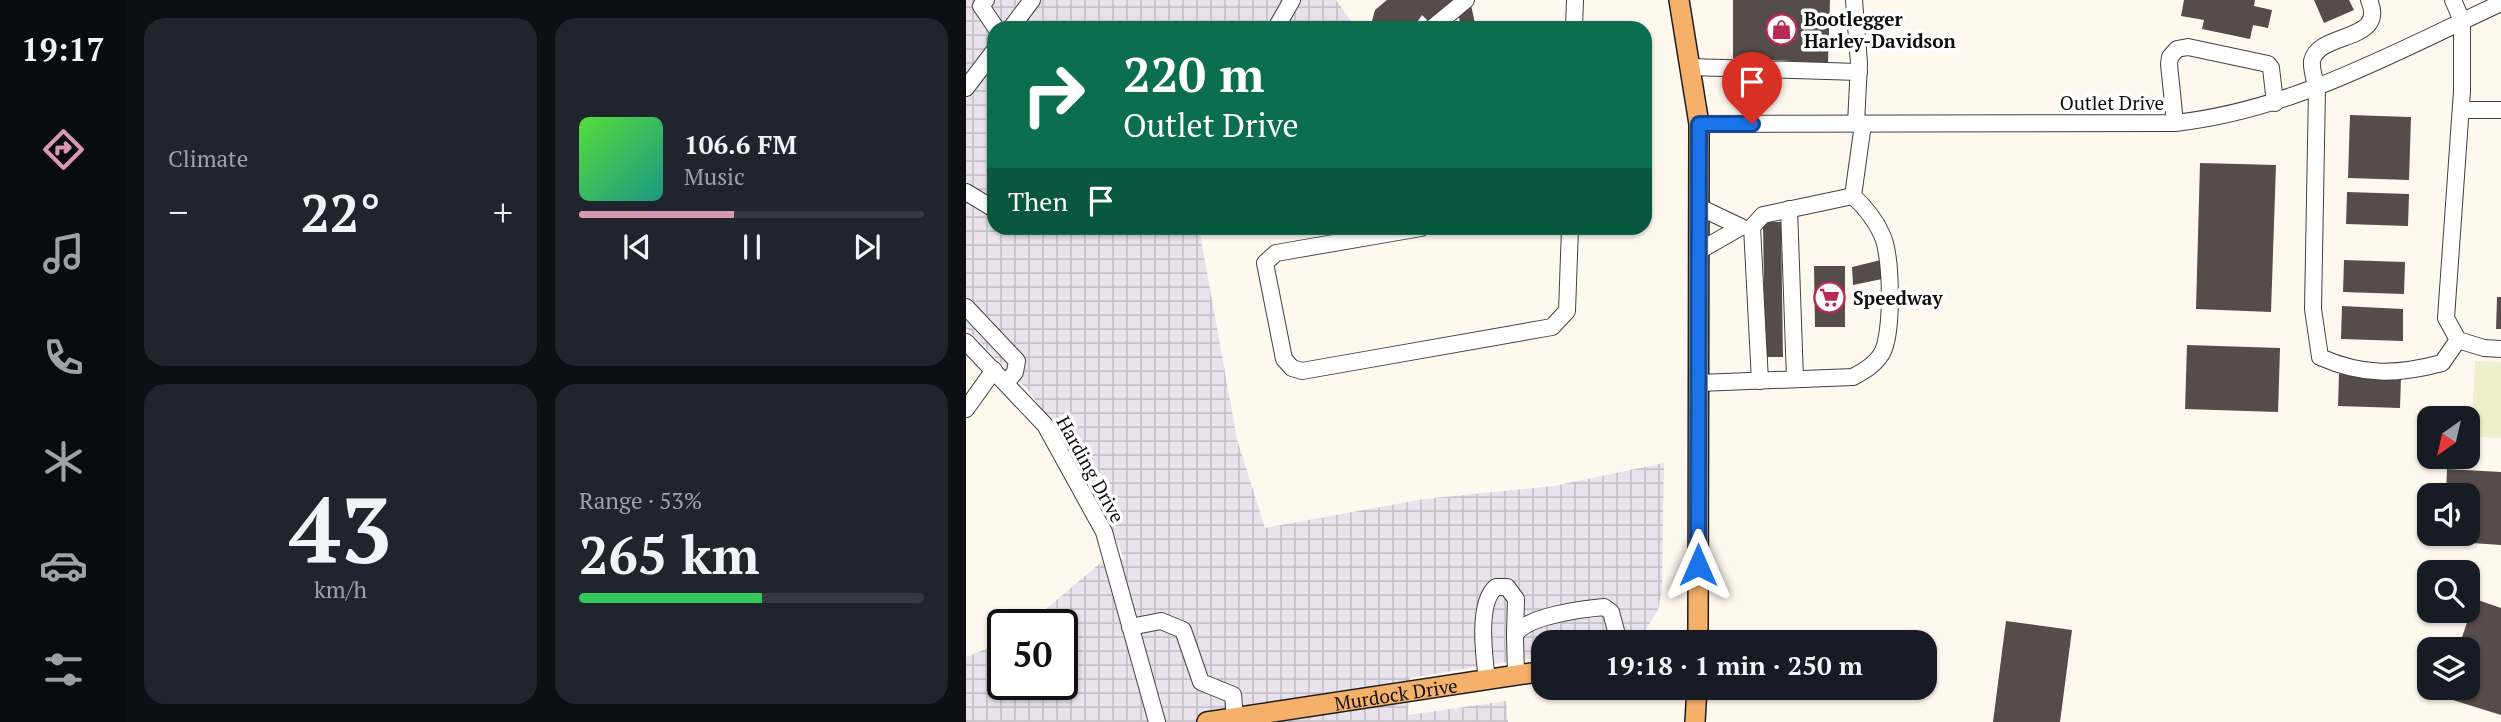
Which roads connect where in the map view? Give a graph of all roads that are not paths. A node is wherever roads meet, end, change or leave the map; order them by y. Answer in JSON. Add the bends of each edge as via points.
{"nodes":[{"id":1,"x":986,"y":0,"type":"edge"},
{"id":2,"x":1032,"y":0,"type":"edge"},
{"id":3,"x":1292,"y":0,"type":"edge"},
{"id":4,"x":1466,"y":0,"type":"edge"},
{"id":5,"x":1575,"y":0,"type":"edge"},
{"id":6,"x":1679,"y":0,"type":"edge"},
{"id":7,"x":1854,"y":0,"type":"edge"},
{"id":8,"x":2369,"y":0,"type":"edge"},
{"id":9,"x":2453,"y":0,"type":"edge"},
{"id":10,"x":2501,"y":3,"type":"edge"},
{"id":11,"x":991,"y":21,"type":"edge"},
{"id":12,"x":1016,"y":21,"type":"edge"},
{"id":13,"x":1280,"y":21,"type":"edge"},
{"id":14,"x":1440,"y":21,"type":"edge"},
{"id":15,"x":1574,"y":21,"type":"edge"},
{"id":16,"x":2462,"y":21,"type":"junction"},
{"id":17,"x":973,"y":66,"type":"edge"},
{"id":18,"x":1690,"y":67,"type":"junction"},
{"id":19,"x":1859,"y":75,"type":"junction"},
{"id":20,"x":966,"y":88,"type":"edge"},
{"id":21,"x":2317,"y":89,"type":"junction"},
{"id":22,"x":2276,"y":103,"type":"junction"},
{"id":23,"x":2461,"y":110,"type":"junction"},
{"id":24,"x":2501,"y":110,"type":"edge"},
{"id":25,"x":2175,"y":123,"type":"junction"},
{"id":26,"x":1699,"y":124,"type":"junction"},
{"id":27,"x":1860,"y":124,"type":"junction"},
{"id":28,"x":966,"y":192,"type":"edge"},
{"id":29,"x":1853,"y":196,"type":"junction"},
{"id":30,"x":987,"y":205,"type":"edge"},
{"id":31,"x":1699,"y":207,"type":"junction"},
{"id":32,"x":1789,"y":209,"type":"junction"},
{"id":33,"x":1746,"y":227,"type":"junction"},
{"id":34,"x":1380,"y":235,"type":"edge"},
{"id":35,"x":1570,"y":235,"type":"edge"},
{"id":36,"x":1699,"y":251,"type":"junction"},
{"id":37,"x":966,"y":307,"type":"edge"},
{"id":38,"x":2458,"y":340,"type":"junction"},
{"id":39,"x":966,"y":342,"type":"edge"},
{"id":40,"x":2501,"y":349,"type":"edge"},
{"id":41,"x":994,"y":370,"type":"junction"},
{"id":42,"x":1795,"y":379,"type":"junction"},
{"id":43,"x":1760,"y":381,"type":"junction"},
{"id":44,"x":1006,"y":383,"type":"junction"},
{"id":45,"x":1699,"y":383,"type":"junction"},
{"id":46,"x":966,"y":409,"type":"edge"},
{"id":47,"x":1130,"y":626,"type":"junction"},
{"id":48,"x":1616,"y":630,"type":"edge"},
{"id":49,"x":1698,"y":630,"type":"edge"},
{"id":50,"x":1516,"y":635,"type":"junction"},
{"id":51,"x":1531,"y":673,"type":"edge"},
{"id":52,"x":1516,"y":675,"type":"junction"},
{"id":53,"x":1487,"y":679,"type":"junction"},
{"id":54,"x":1697,"y":700,"type":"edge"},
{"id":55,"x":1235,"y":718,"type":"junction"},
{"id":56,"x":1157,"y":722,"type":"edge"},
{"id":57,"x":1207,"y":722,"type":"edge"},
{"id":58,"x":1696,"y":722,"type":"edge"}],
"edges":[{"from":1,"to":11,"type":"street","via":[[981,6]]},
{"from":2,"to":12,"type":"street"},
{"from":3,"to":13,"type":"street"},
{"from":4,"to":14,"type":"street"},
{"from":5,"to":15,"type":"street"},
{"from":6,"to":18,"type":"main road"},
{"from":7,"to":19,"type":"street"},
{"from":8,"to":21,"type":"street","via":[[2372,20],[2364,29],[2315,54],[2312,64]]},
{"from":9,"to":16,"type":"street"},
{"from":10,"to":16,"type":"street","name":"Outlet Drive"},
{"from":16,"to":21,"type":"street","name":"Outlet Drive"},
{"from":16,"to":23,"type":"street"},
{"from":17,"to":20,"type":"street"},
{"from":18,"to":19,"type":"street"},
{"from":18,"to":26,"type":"main road"},
{"from":19,"to":27,"type":"street"},
{"from":21,"to":22,"type":"street","name":"Outlet Drive"},
{"from":21,"to":38,"type":"street","via":[[2313,309],[2320,357],[2344,368],[2402,373],[2442,363]]},
{"from":22,"to":25,"type":"street","name":"Outlet Drive","via":[[2223,118]]},
{"from":22,"to":25,"type":"street","via":[[2268,64],[2188,47],[2177,49],[2169,64]]},
{"from":23,"to":24,"type":"street"},
{"from":23,"to":38,"type":"street","via":[[2446,318]]},
{"from":25,"to":27,"type":"street","name":"Outlet Drive"},
{"from":26,"to":27,"type":"street","name":"Outlet Drive"},
{"from":26,"to":31,"type":"main road"},
{"from":27,"to":29,"type":"street"},
{"from":28,"to":30,"type":"street"},
{"from":29,"to":32,"type":"street"},
{"from":29,"to":42,"type":"street","via":[[1870,211],[1888,251],[1888,337],[1868,369],[1853,377]]},
{"from":31,"to":33,"type":"street"},
{"from":31,"to":36,"type":"main road"},
{"from":32,"to":33,"type":"street","via":[[1763,215]]},
{"from":32,"to":42,"type":"street"},
{"from":33,"to":36,"type":"street"},
{"from":33,"to":43,"type":"street"},
{"from":34,"to":35,"type":"street","via":[[1276,253],[1265,263],[1284,359],[1292,368],[1302,371],[1552,327],[1567,311]]},
{"from":36,"to":45,"type":"main road"},
{"from":37,"to":44,"type":"street","via":[[1017,361]]},
{"from":38,"to":40,"type":"street"},
{"from":39,"to":41,"type":"street","name":"Harding Drive"},
{"from":41,"to":44,"type":"street","name":"Harding Drive"},
{"from":41,"to":46,"type":"street"},
{"from":42,"to":43,"type":"street"},
{"from":43,"to":45,"type":"street"},
{"from":44,"to":47,"type":"street","name":"Harding Drive","via":[[1045,425],[1104,531]]},
{"from":45,"to":49,"type":"main road"},
{"from":47,"to":55,"type":"street","via":[[1161,621],[1182,630],[1196,674],[1201,682],[1233,695]]},
{"from":47,"to":56,"type":"street","name":"Harding Drive"},
{"from":48,"to":50,"type":"street","via":[[1611,612],[1604,607],[1574,610],[1527,624]]},
{"from":50,"to":52,"type":"street"},
{"from":50,"to":53,"type":"street","via":[[1516,599],[1507,587],[1496,587],[1486,605],[1483,648]]},
{"from":51,"to":52,"type":"main road","name":"Murdock Drive"},
{"from":52,"to":53,"type":"main road","name":"Murdock Drive"},
{"from":53,"to":55,"type":"main road","name":"Murdock Drive"},
{"from":54,"to":58,"type":"main road"},
{"from":55,"to":57,"type":"main road","name":"Murdock Drive"}]}
